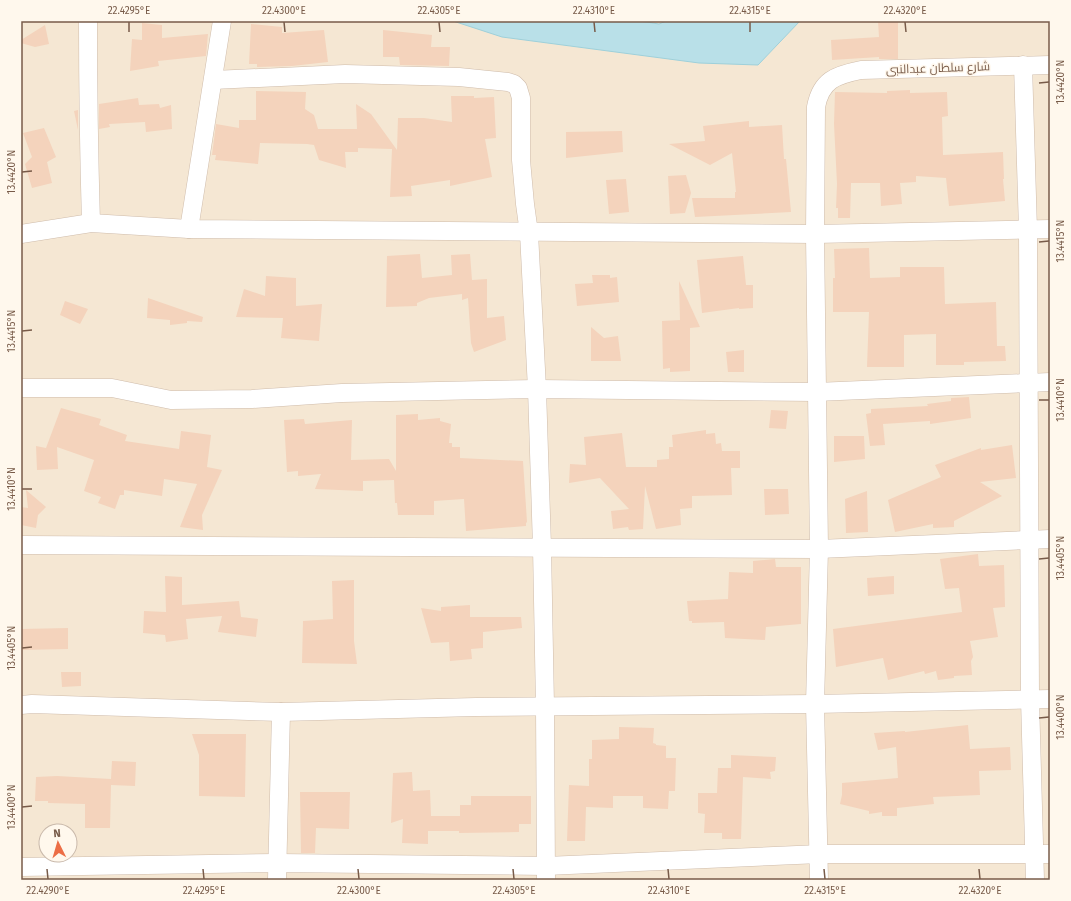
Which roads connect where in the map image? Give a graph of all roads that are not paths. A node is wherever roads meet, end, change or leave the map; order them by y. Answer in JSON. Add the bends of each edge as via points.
{"nodes":[{"id":1,"x":88,"y":21,"type":"edge"},
{"id":2,"x":222,"y":21,"type":"edge"},
{"id":3,"x":1023,"y":65,"type":"junction"},
{"id":4,"x":1050,"y":65,"type":"edge"},
{"id":5,"x":213,"y":80,"type":"junction"},
{"id":6,"x":91,"y":223,"type":"junction"},
{"id":7,"x":189,"y":229,"type":"junction"},
{"id":8,"x":1050,"y":229,"type":"edge"},
{"id":9,"x":1028,"y":230,"type":"junction"},
{"id":10,"x":529,"y":232,"type":"junction"},
{"id":11,"x":21,"y":234,"type":"edge"},
{"id":12,"x":815,"y":234,"type":"junction"},
{"id":13,"x":1028,"y":382,"type":"junction"},
{"id":14,"x":1050,"y":382,"type":"edge"},
{"id":15,"x":21,"y":388,"type":"edge"},
{"id":16,"x":537,"y":389,"type":"junction"},
{"id":17,"x":816,"y":392,"type":"junction"},
{"id":18,"x":1050,"y":539,"type":"edge"},
{"id":19,"x":1030,"y":540,"type":"junction"},
{"id":20,"x":21,"y":545,"type":"edge"},
{"id":21,"x":542,"y":547,"type":"junction"},
{"id":22,"x":819,"y":549,"type":"junction"},
{"id":23,"x":1030,"y":699,"type":"junction"},
{"id":24,"x":1050,"y":699,"type":"edge"},
{"id":25,"x":815,"y":704,"type":"junction"},
{"id":26,"x":21,"y":705,"type":"edge"},
{"id":27,"x":546,"y":706,"type":"junction"},
{"id":28,"x":281,"y":712,"type":"junction"},
{"id":29,"x":820,"y":854,"type":"junction"},
{"id":30,"x":1042,"y":854,"type":"edge"},
{"id":31,"x":21,"y":867,"type":"edge"},
{"id":32,"x":277,"y":872,"type":"edge"},
{"id":33,"x":546,"y":873,"type":"edge"},
{"id":34,"x":819,"y":880,"type":"edge"},
{"id":35,"x":1035,"y":880,"type":"edge"}],
"edges":[{"from":1,"to":6,"type":"street"},
{"from":2,"to":5,"type":"street"},
{"from":3,"to":4,"type":"street","name":"شارع سلطان عبدالنبى"},
{"from":3,"to":9,"type":"street"},
{"from":3,"to":12,"type":"street","name":"شارع سلطان عبدالنبى","via":[[861,70],[843,74],[827,82],[816,107]]},
{"from":5,"to":7,"type":"street"},
{"from":5,"to":10,"type":"street","via":[[345,74],[459,78],[514,84],[521,98],[521,160]]},
{"from":6,"to":7,"type":"street"},
{"from":6,"to":11,"type":"street"},
{"from":7,"to":10,"type":"street"},
{"from":8,"to":9,"type":"street"},
{"from":9,"to":12,"type":"street"},
{"from":9,"to":13,"type":"street"},
{"from":10,"to":12,"type":"street"},
{"from":10,"to":16,"type":"street"},
{"from":12,"to":17,"type":"street"},
{"from":13,"to":14,"type":"street"},
{"from":13,"to":17,"type":"street"},
{"from":13,"to":19,"type":"street"},
{"from":15,"to":16,"type":"street","via":[[112,388],[171,400],[252,400],[342,393]]},
{"from":16,"to":17,"type":"street"},
{"from":16,"to":21,"type":"street"},
{"from":17,"to":22,"type":"street"},
{"from":18,"to":19,"type":"street"},
{"from":19,"to":22,"type":"street"},
{"from":19,"to":23,"type":"street"},
{"from":20,"to":21,"type":"street"},
{"from":21,"to":22,"type":"street"},
{"from":21,"to":27,"type":"street"},
{"from":22,"to":25,"type":"street"},
{"from":23,"to":24,"type":"street"},
{"from":23,"to":25,"type":"street"},
{"from":23,"to":30,"type":"street"},
{"from":25,"to":27,"type":"street"},
{"from":25,"to":29,"type":"street"},
{"from":26,"to":28,"type":"street"},
{"from":27,"to":28,"type":"street"},
{"from":27,"to":33,"type":"street"},
{"from":28,"to":32,"type":"street"},
{"from":29,"to":30,"type":"street"},
{"from":29,"to":33,"type":"street"},
{"from":29,"to":34,"type":"street"},
{"from":30,"to":35,"type":"street"},
{"from":31,"to":32,"type":"street"},
{"from":32,"to":33,"type":"street"}]}
